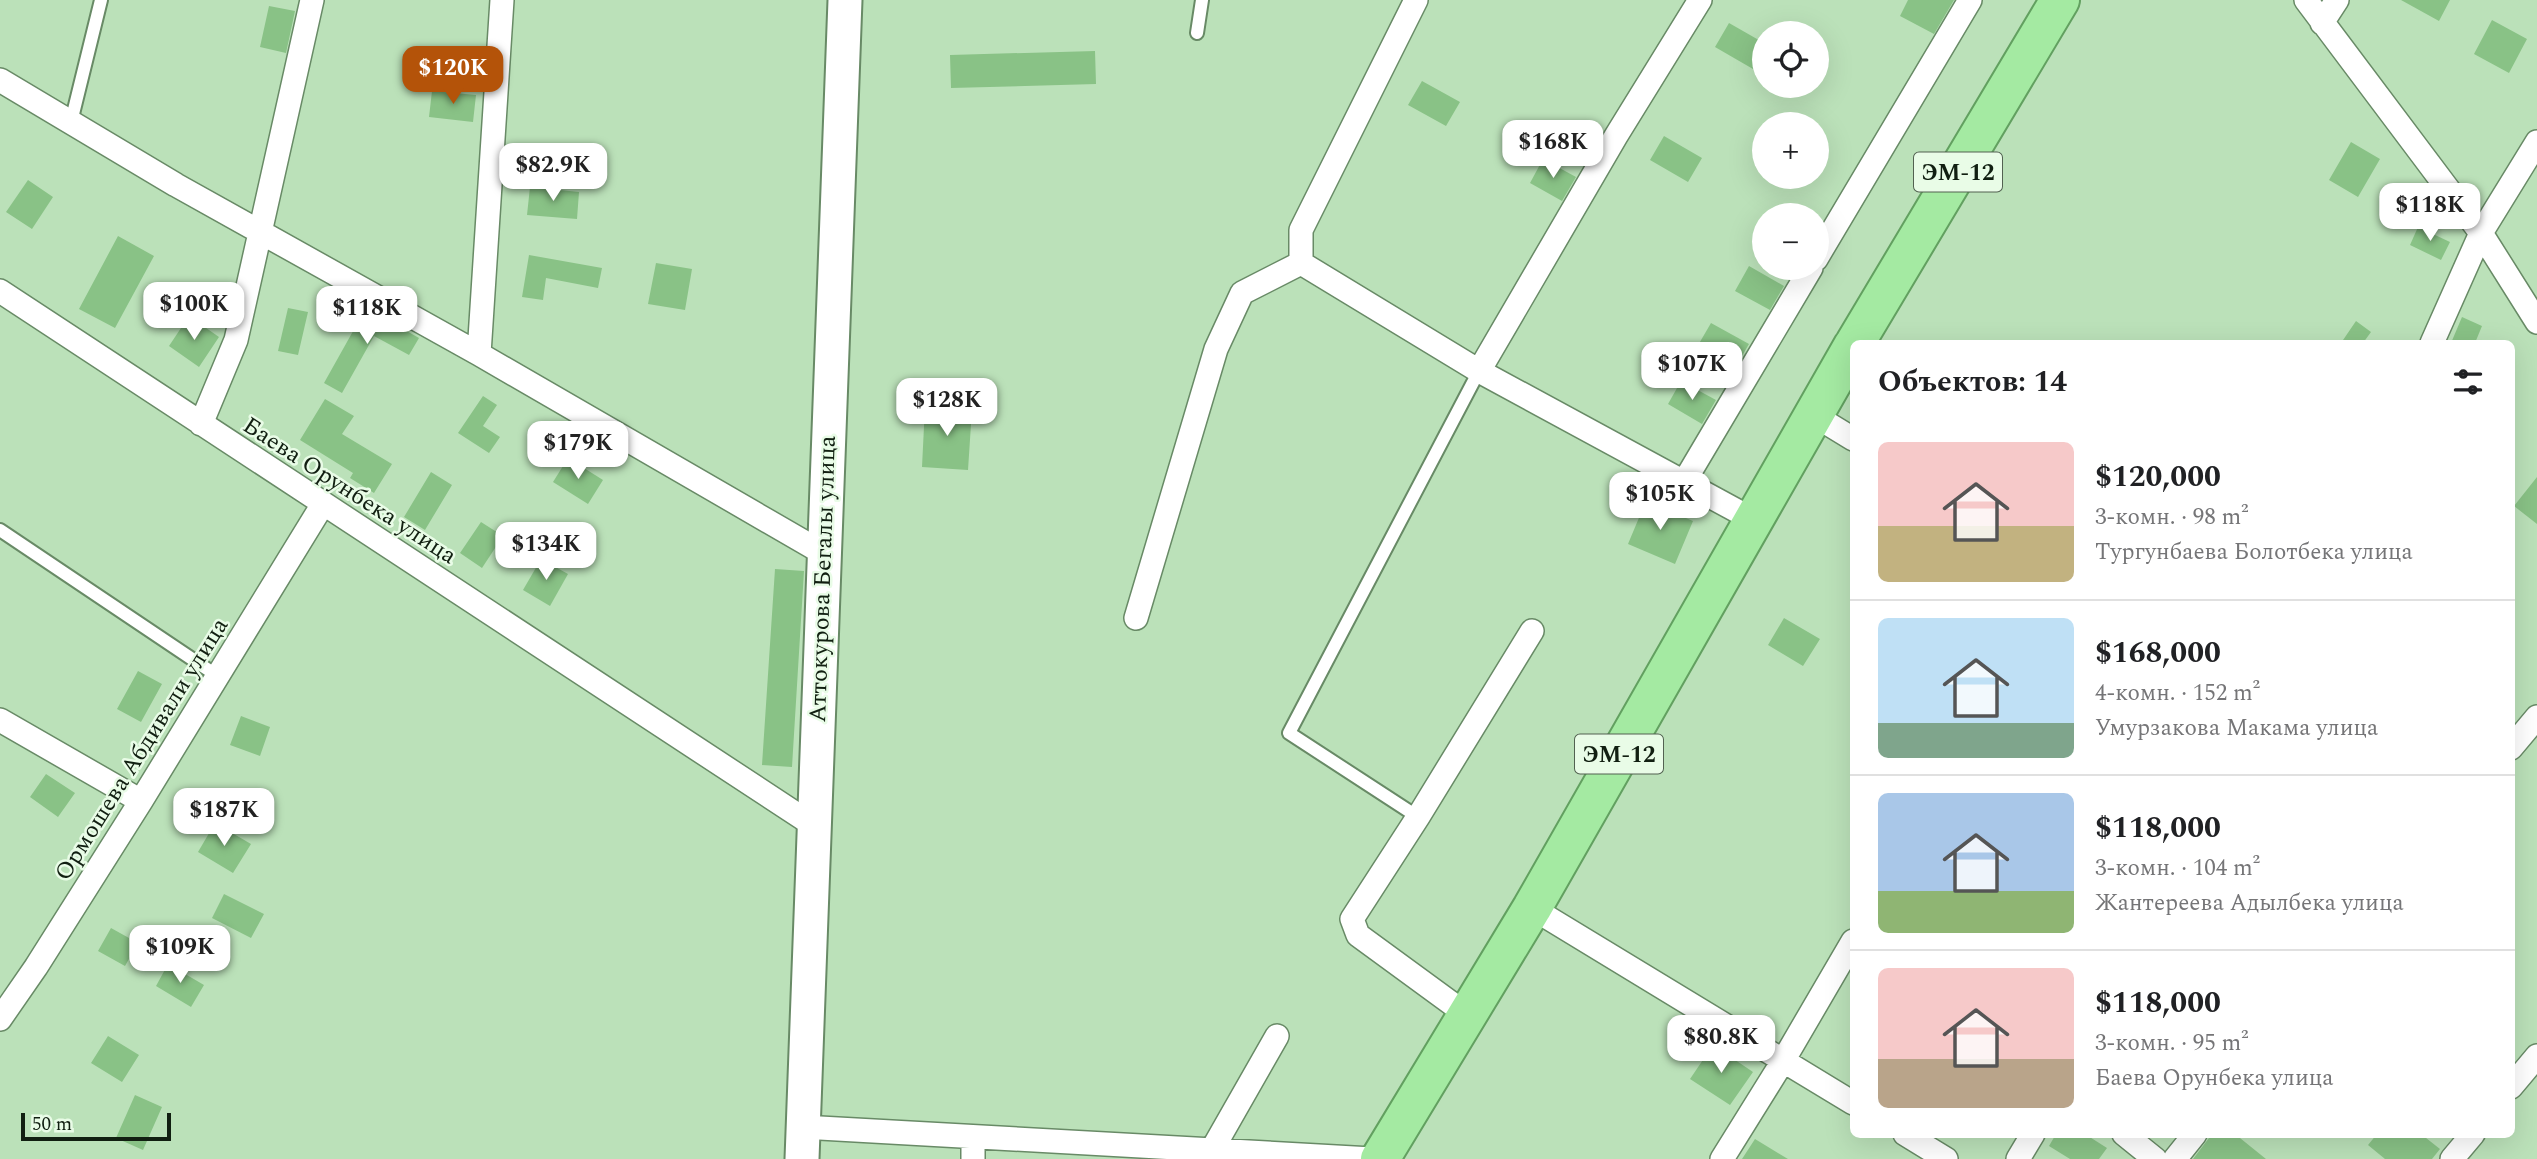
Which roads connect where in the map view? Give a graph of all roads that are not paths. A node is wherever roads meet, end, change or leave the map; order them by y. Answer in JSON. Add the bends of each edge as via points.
{"nodes":[{"id":1,"x":102,"y":0,"type":"edge"},
{"id":2,"x":312,"y":0,"type":"edge"},
{"id":3,"x":502,"y":0,"type":"edge"},
{"id":4,"x":845,"y":0,"type":"edge"},
{"id":5,"x":1202,"y":0,"type":"edge"},
{"id":6,"x":1416,"y":0,"type":"edge"},
{"id":7,"x":1700,"y":0,"type":"edge"},
{"id":8,"x":1970,"y":0,"type":"edge"},
{"id":9,"x":2060,"y":0,"type":"edge"},
{"id":10,"x":2306,"y":0,"type":"edge"},
{"id":11,"x":2337,"y":0,"type":"edge"},
{"id":12,"x":2322,"y":23,"type":"junction"},
{"id":13,"x":1197,"y":33,"type":"dead end"},
{"id":14,"x":0,"y":80,"type":"edge"},
{"id":15,"x":71,"y":122,"type":"junction"},
{"id":16,"x":2537,"y":142,"type":"edge"},
{"id":17,"x":259,"y":232,"type":"junction"},
{"id":18,"x":2481,"y":233,"type":"junction"},
{"id":19,"x":1829,"y":237,"type":"edge"},
{"id":20,"x":1301,"y":263,"type":"junction"},
{"id":21,"x":1804,"y":280,"type":"edge"},
{"id":22,"x":0,"y":291,"type":"edge"},
{"id":23,"x":2537,"y":322,"type":"edge"},
{"id":24,"x":1856,"y":340,"type":"edge"},
{"id":25,"x":2433,"y":340,"type":"edge"},
{"id":26,"x":1850,"y":351,"type":"edge"},
{"id":27,"x":479,"y":354,"type":"junction"},
{"id":28,"x":1479,"y":371,"type":"junction"},
{"id":29,"x":1812,"y":414,"type":"junction"},
{"id":30,"x":201,"y":424,"type":"junction"},
{"id":31,"x":1850,"y":437,"type":"edge"},
{"id":32,"x":1684,"y":482,"type":"junction"},
{"id":33,"x":323,"y":503,"type":"junction"},
{"id":34,"x":1752,"y":519,"type":"junction"},
{"id":35,"x":0,"y":530,"type":"edge"},
{"id":36,"x":823,"y":552,"type":"junction"},
{"id":37,"x":1136,"y":618,"type":"dead end"},
{"id":38,"x":1532,"y":631,"type":"dead end"},
{"id":39,"x":216,"y":676,"type":"junction"},
{"id":40,"x":2537,"y":717,"type":"edge"},
{"id":41,"x":0,"y":720,"type":"edge"},
{"id":42,"x":2515,"y":743,"type":"edge"},
{"id":43,"x":141,"y":801,"type":"junction"},
{"id":44,"x":1419,"y":817,"type":"junction"},
{"id":45,"x":813,"y":825,"type":"junction"},
{"id":46,"x":1532,"y":908,"type":"junction"},
{"id":47,"x":1850,"y":946,"type":"edge"},
{"id":48,"x":1466,"y":1014,"type":"junction"},
{"id":49,"x":0,"y":1019,"type":"edge"},
{"id":50,"x":1277,"y":1036,"type":"dead end"},
{"id":51,"x":2537,"y":1056,"type":"edge"},
{"id":52,"x":1783,"y":1061,"type":"junction"},
{"id":53,"x":2515,"y":1082,"type":"edge"},
{"id":54,"x":1850,"y":1101,"type":"edge"},
{"id":55,"x":1912,"y":1138,"type":"edge"},
{"id":56,"x":2031,"y":1138,"type":"edge"},
{"id":57,"x":2129,"y":1138,"type":"edge"},
{"id":58,"x":2192,"y":1138,"type":"edge"},
{"id":59,"x":2470,"y":1138,"type":"edge"},
{"id":60,"x":802,"y":1143,"type":"edge"},
{"id":61,"x":973,"y":1148,"type":"edge"},
{"id":62,"x":1212,"y":1150,"type":"junction"},
{"id":63,"x":1372,"y":1159,"type":"edge"},
{"id":64,"x":1380,"y":1159,"type":"edge"},
{"id":65,"x":1722,"y":1159,"type":"edge"},
{"id":66,"x":1947,"y":1159,"type":"edge"},
{"id":67,"x":2018,"y":1159,"type":"edge"},
{"id":68,"x":2155,"y":1159,"type":"edge"},
{"id":69,"x":2175,"y":1159,"type":"edge"},
{"id":70,"x":2452,"y":1159,"type":"edge"}],
"edges":[{"from":1,"to":15,"type":"lane"},
{"from":2,"to":17,"type":"street"},
{"from":3,"to":27,"type":"street"},
{"from":4,"to":36,"type":"main road","name":"Аттокурова Бегалы улица"},
{"from":5,"to":13,"type":"lane"},
{"from":6,"to":20,"type":"street","via":[[1301,230]]},
{"from":7,"to":28,"type":"street"},
{"from":8,"to":19,"type":"street"},
{"from":9,"to":24,"type":"highway","number":"ЭМ-12"},
{"from":10,"to":12,"type":"street"},
{"from":11,"to":12,"type":"street"},
{"from":12,"to":18,"type":"street"},
{"from":14,"to":15,"type":"street"},
{"from":15,"to":17,"type":"street"},
{"from":16,"to":18,"type":"street"},
{"from":17,"to":27,"type":"street"},
{"from":17,"to":30,"type":"street","via":[[236,340]]},
{"from":18,"to":23,"type":"street"},
{"from":18,"to":25,"type":"street"},
{"from":20,"to":28,"type":"street"},
{"from":20,"to":37,"type":"street","via":[[1242,293],[1221,338]]},
{"from":21,"to":32,"type":"street"},
{"from":22,"to":30,"type":"street","name":"Баева Орунбека улица"},
{"from":26,"to":29,"type":"highway","number":"ЭМ-12"},
{"from":27,"to":36,"type":"street"},
{"from":28,"to":32,"type":"street"},
{"from":28,"to":44,"type":"lane","via":[[1289,733]]},
{"from":29,"to":31,"type":"street"},
{"from":29,"to":34,"type":"highway","number":"ЭМ-12"},
{"from":30,"to":33,"type":"street","name":"Баева Орунбека улица"},
{"from":32,"to":34,"type":"street"},
{"from":33,"to":39,"type":"street","name":"Ормошева Абдивали улица"},
{"from":33,"to":45,"type":"street","name":"Баева Орунбека улица"},
{"from":34,"to":46,"type":"highway","number":"ЭМ-12"},
{"from":35,"to":39,"type":"lane"},
{"from":36,"to":45,"type":"main road","name":"Аттокурова Бегалы улица"},
{"from":38,"to":44,"type":"street"},
{"from":39,"to":43,"type":"street","name":"Ормошева Абдивали улица"},
{"from":40,"to":42,"type":"street"},
{"from":41,"to":43,"type":"street"},
{"from":43,"to":49,"type":"street","name":"Ормошева Абдивали улица"},
{"from":44,"to":48,"type":"street","via":[[1352,919],[1358,935]]},
{"from":45,"to":60,"type":"main road","name":"Аттокурова Бегалы улица"},
{"from":46,"to":48,"type":"highway","number":"ЭМ-12"},
{"from":46,"to":52,"type":"street"},
{"from":47,"to":52,"type":"street"},
{"from":48,"to":64,"type":"highway","number":"ЭМ-12"},
{"from":50,"to":62,"type":"street"},
{"from":51,"to":53,"type":"street"},
{"from":52,"to":54,"type":"street"},
{"from":52,"to":65,"type":"street"},
{"from":55,"to":66,"type":"street"},
{"from":56,"to":67,"type":"street"},
{"from":57,"to":68,"type":"street"},
{"from":58,"to":69,"type":"street"},
{"from":59,"to":70,"type":"street"},
{"from":60,"to":61,"type":"street"},
{"from":61,"to":62,"type":"street"},
{"from":62,"to":63,"type":"street"}]}
